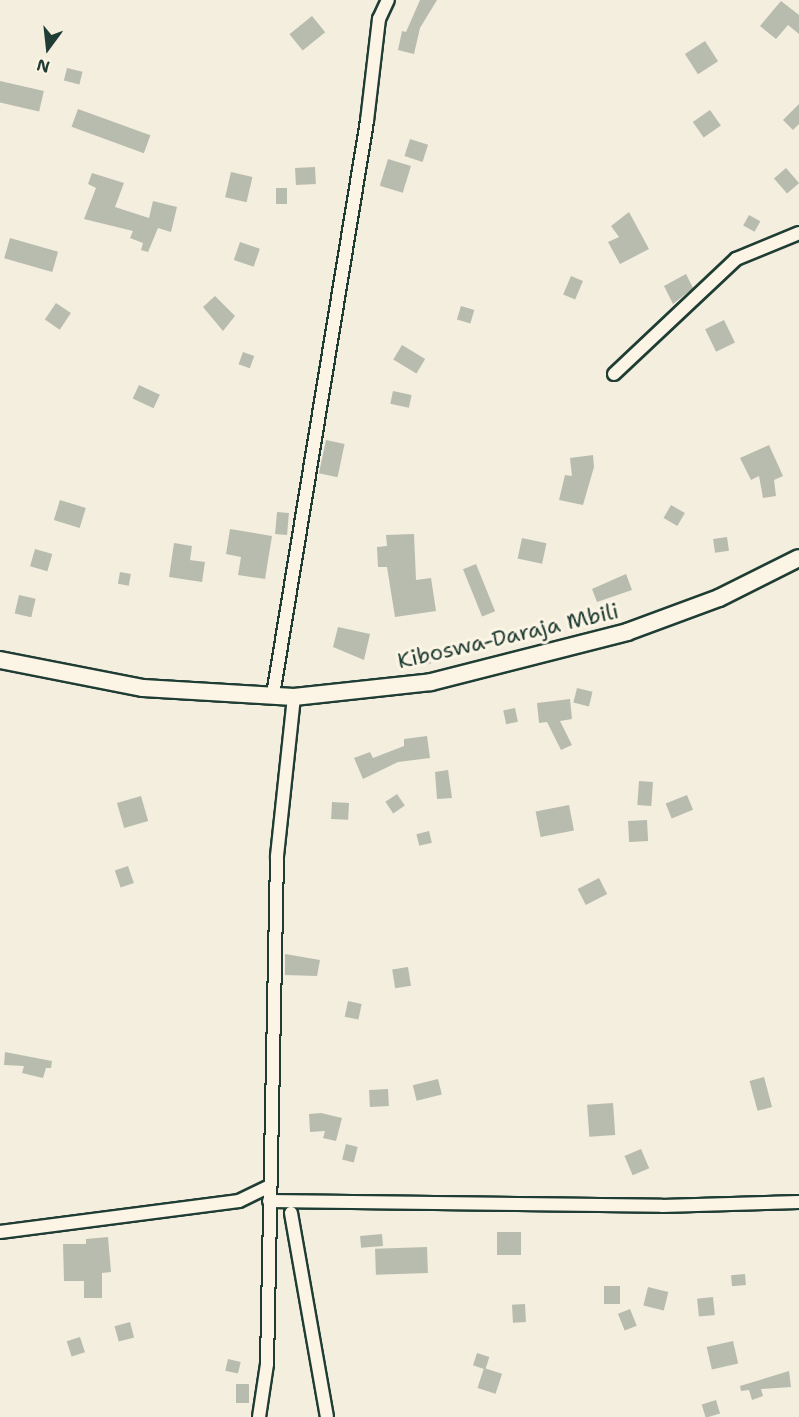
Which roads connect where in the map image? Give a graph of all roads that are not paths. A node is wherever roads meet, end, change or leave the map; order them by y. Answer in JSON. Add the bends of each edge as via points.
{"nodes":[{"id":1,"x":388,"y":0,"type":"edge"},
{"id":2,"x":799,"y":233,"type":"edge"},
{"id":3,"x":614,"y":374,"type":"dead end"},
{"id":4,"x":799,"y":558,"type":"edge"},
{"id":5,"x":0,"y":660,"type":"edge"},
{"id":6,"x":273,"y":695,"type":"junction"},
{"id":7,"x":294,"y":697,"type":"junction"},
{"id":8,"x":270,"y":1186,"type":"junction"},
{"id":9,"x":269,"y":1201,"type":"junction"},
{"id":10,"x":799,"y":1202,"type":"edge"},
{"id":11,"x":291,"y":1213,"type":"dead end"},
{"id":12,"x":0,"y":1232,"type":"edge"},
{"id":13,"x":259,"y":1417,"type":"edge"},
{"id":14,"x":327,"y":1417,"type":"edge"}],
"edges":[{"from":1,"to":6,"type":"street","via":[[379,19],[367,121]]},
{"from":2,"to":3,"type":"street","via":[[736,259]]},
{"from":4,"to":7,"type":"main road","name":"Kiboswa-Daraja Mbili","via":[[719,598],[627,632],[431,682]]},
{"from":5,"to":6,"type":"main road","name":"Kiboswa-Daraja Mbili","via":[[142,688]]},
{"from":6,"to":7,"type":"main road","name":"Kiboswa-Daraja Mbili"},
{"from":7,"to":8,"type":"street","via":[[277,856]]},
{"from":8,"to":9,"type":"street"},
{"from":8,"to":12,"type":"street","via":[[239,1201]]},
{"from":9,"to":10,"type":"street","via":[[662,1206]]},
{"from":9,"to":13,"type":"street","via":[[267,1364]]},
{"from":11,"to":14,"type":"street"}]}
